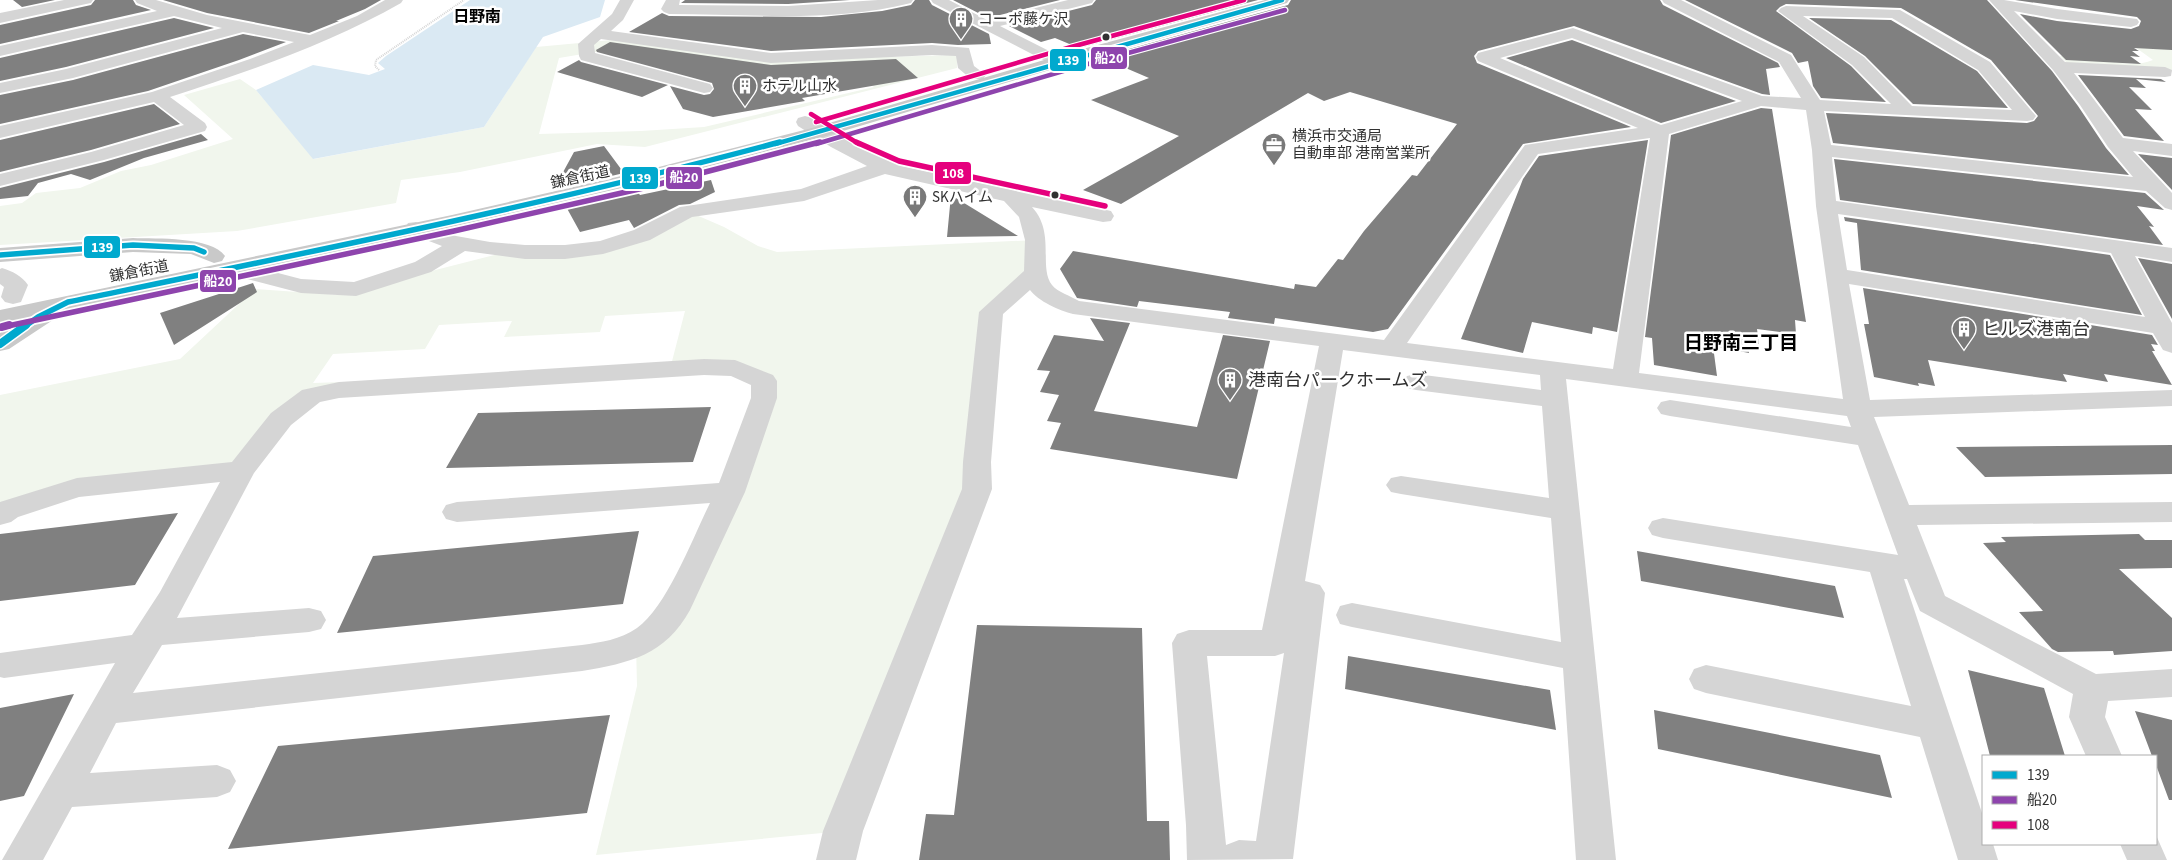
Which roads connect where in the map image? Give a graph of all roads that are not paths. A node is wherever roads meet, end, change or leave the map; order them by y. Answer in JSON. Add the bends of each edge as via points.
{"nodes":[{"id":1,"x":86,"y":0,"type":"edge"},
{"id":2,"x":142,"y":0,"type":"edge"},
{"id":3,"x":375,"y":0,"type":"edge"},
{"id":4,"x":627,"y":0,"type":"edge"},
{"id":5,"x":673,"y":0,"type":"edge"},
{"id":6,"x":906,"y":0,"type":"edge"},
{"id":7,"x":938,"y":0,"type":"edge"},
{"id":8,"x":1087,"y":0,"type":"edge"},
{"id":9,"x":1238,"y":0,"type":"edge"},
{"id":10,"x":1282,"y":0,"type":"edge"},
{"id":11,"x":1669,"y":0,"type":"edge"},
{"id":12,"x":394,"y":1,"type":"edge"},
{"id":13,"x":1997,"y":2,"type":"edge"},
{"id":14,"x":787,"y":4,"type":"edge"},
{"id":15,"x":171,"y":12,"type":"junction"},
{"id":16,"x":0,"y":18,"type":"edge"},
{"id":17,"x":2131,"y":22,"type":"dead end"},
{"id":18,"x":984,"y":25,"type":"junction"},
{"id":19,"x":242,"y":28,"type":"junction"},
{"id":20,"x":598,"y":34,"type":"junction"},
{"id":21,"x":314,"y":40,"type":"junction"},
{"id":22,"x":0,"y":51,"type":"edge"},
{"id":23,"x":1041,"y":55,"type":"junction"},
{"id":24,"x":1057,"y":62,"type":"junction"},
{"id":25,"x":2060,"y":67,"type":"junction"},
{"id":26,"x":2165,"y":72,"type":"dead end"},
{"id":27,"x":977,"y":75,"type":"junction"},
{"id":28,"x":0,"y":88,"type":"edge"},
{"id":29,"x":704,"y":88,"type":"dead end"},
{"id":30,"x":157,"y":96,"type":"junction"},
{"id":31,"x":1760,"y":101,"type":"junction"},
{"id":32,"x":1814,"y":105,"type":"junction"},
{"id":33,"x":1907,"y":111,"type":"junction"},
{"id":34,"x":812,"y":127,"type":"junction"},
{"id":35,"x":1660,"y":131,"type":"junction"},
{"id":36,"x":0,"y":132,"type":"edge"},
{"id":37,"x":2115,"y":143,"type":"junction"},
{"id":38,"x":1822,"y":150,"type":"junction"},
{"id":39,"x":2172,"y":150,"type":"edge"},
{"id":40,"x":886,"y":167,"type":"junction"},
{"id":41,"x":0,"y":180,"type":"edge"},
{"id":42,"x":2150,"y":186,"type":"junction"},
{"id":43,"x":1012,"y":197,"type":"junction"},
{"id":44,"x":2172,"y":204,"type":"edge"},
{"id":45,"x":1826,"y":206,"type":"junction"},
{"id":46,"x":1103,"y":216,"type":"dead end"},
{"id":47,"x":416,"y":228,"type":"junction"},
{"id":48,"x":461,"y":244,"type":"junction"},
{"id":49,"x":2119,"y":248,"type":"junction"},
{"id":50,"x":2172,"y":255,"type":"edge"},
{"id":51,"x":214,"y":256,"type":"junction"},
{"id":52,"x":1,"y":265,"type":"edge"},
{"id":53,"x":251,"y":273,"type":"dead end"},
{"id":54,"x":1035,"y":273,"type":"junction"},
{"id":55,"x":1836,"y":275,"type":"junction"},
{"id":56,"x":68,"y":302,"type":"junction"},
{"id":57,"x":4,"y":305,"type":"edge"},
{"id":58,"x":2167,"y":336,"type":"edge"},
{"id":59,"x":1332,"y":341,"type":"junction"},
{"id":60,"x":0,"y":344,"type":"edge"},
{"id":61,"x":1390,"y":349,"type":"junction"},
{"id":62,"x":1625,"y":379,"type":"junction"},
{"id":63,"x":1416,"y":382,"type":"dead end"},
{"id":64,"x":1554,"y":385,"type":"junction"},
{"id":65,"x":2172,"y":398,"type":"edge"},
{"id":66,"x":1670,"y":408,"type":"dead end"},
{"id":67,"x":1858,"y":409,"type":"junction"},
{"id":68,"x":1870,"y":438,"type":"junction"},
{"id":69,"x":240,"y":470,"type":"junction"},
{"id":70,"x":1401,"y":485,"type":"dead end"},
{"id":71,"x":730,"y":492,"type":"junction"},
{"id":72,"x":1565,"y":510,"type":"junction"},
{"id":73,"x":457,"y":512,"type":"dead end"},
{"id":74,"x":2172,"y":512,"type":"edge"},
{"id":75,"x":0,"y":514,"type":"edge"},
{"id":76,"x":1899,"y":515,"type":"junction"},
{"id":77,"x":1663,"y":528,"type":"dead end"},
{"id":78,"x":1883,"y":564,"type":"junction"},
{"id":79,"x":1920,"y":570,"type":"junction"},
{"id":80,"x":1285,"y":602,"type":"junction"},
{"id":81,"x":1352,"y":615,"type":"dead end"},
{"id":82,"x":309,"y":620,"type":"dead end"},
{"id":83,"x":146,"y":640,"type":"junction"},
{"id":84,"x":1579,"y":658,"type":"junction"},
{"id":85,"x":4,"y":665,"type":"dead end"},
{"id":86,"x":1706,"y":679,"type":"dead end"},
{"id":87,"x":2172,"y":683,"type":"edge"},
{"id":88,"x":2092,"y":688,"type":"junction"},
{"id":89,"x":106,"y":710,"type":"junction"},
{"id":90,"x":1934,"y":725,"type":"junction"},
{"id":91,"x":2104,"y":755,"type":"edge"},
{"id":92,"x":217,"y":781,"type":"dead end"},
{"id":93,"x":61,"y":791,"type":"junction"},
{"id":94,"x":2140,"y":845,"type":"edge"},
{"id":95,"x":22,"y":860,"type":"edge"},
{"id":96,"x":836,"y":860,"type":"edge"},
{"id":97,"x":1208,"y":860,"type":"edge"},
{"id":98,"x":1239,"y":860,"type":"edge"},
{"id":99,"x":1596,"y":860,"type":"edge"},
{"id":100,"x":1978,"y":860,"type":"edge"},
{"id":101,"x":2147,"y":860,"type":"edge"}],
"edges":[{"from":1,"to":16,"type":"street"},
{"from":2,"to":15,"type":"street"},
{"from":3,"to":12,"type":"street"},
{"from":4,"to":20,"type":"street","via":[[618,16]]},
{"from":5,"to":14,"type":"street","via":[[670,10]]},
{"from":6,"to":14,"type":"street","via":[[874,6]]},
{"from":7,"to":18,"type":"street"},
{"from":8,"to":18,"type":"street"},
{"from":9,"to":23,"type":"main road","name":"鎌倉街道"},
{"from":10,"to":24,"type":"main road","name":"鎌倉街道"},
{"from":11,"to":32,"type":"street","via":[[1785,59]]},
{"from":12,"to":21,"type":"street"},
{"from":13,"to":17,"type":"street","via":[[2057,14]]},
{"from":13,"to":25,"type":"street"},
{"from":15,"to":19,"type":"street"},
{"from":15,"to":22,"type":"street"},
{"from":18,"to":23,"type":"street"},
{"from":19,"to":21,"type":"street"},
{"from":19,"to":28,"type":"street","via":[[67,74]]},
{"from":20,"to":27,"type":"street","via":[[771,58],[963,51],[966,68]]},
{"from":20,"to":29,"type":"street","via":[[586,44],[587,56]]},
{"from":21,"to":30,"type":"street"},
{"from":23,"to":24,"type":"street"},
{"from":23,"to":27,"type":"main road","name":"鎌倉街道"},
{"from":24,"to":34,"type":"main road","name":"鎌倉街道"},
{"from":25,"to":26,"type":"street"},
{"from":25,"to":37,"type":"street"},
{"from":27,"to":34,"type":"main road","name":"鎌倉街道"},
{"from":30,"to":36,"type":"street"},
{"from":30,"to":41,"type":"street","via":[[198,127]]},
{"from":31,"to":32,"type":"street"},
{"from":31,"to":35,"type":"street"},
{"from":31,"to":35,"type":"street","via":[[1573,33],[1484,58]]},
{"from":32,"to":33,"type":"street"},
{"from":32,"to":38,"type":"street"},
{"from":33,"to":33,"type":"street","via":[[2027,116],[1984,66],[1895,13],[1786,11],[1858,61]]},
{"from":34,"to":40,"type":"street"},
{"from":34,"to":47,"type":"main road","name":"鎌倉街道","via":[[646,177]]},
{"from":34,"to":51,"type":"main road","name":"鎌倉街道"},
{"from":35,"to":61,"type":"street","via":[[1532,149]]},
{"from":35,"to":62,"type":"street"},
{"from":37,"to":39,"type":"street"},
{"from":37,"to":42,"type":"street"},
{"from":38,"to":42,"type":"street"},
{"from":38,"to":45,"type":"street"},
{"from":40,"to":43,"type":"street"},
{"from":40,"to":48,"type":"street","via":[[804,195],[687,211],[642,235],[603,247],[566,252],[526,252]]},
{"from":42,"to":44,"type":"street"},
{"from":43,"to":46,"type":"street"},
{"from":43,"to":54,"type":"street","via":[[1029,216],[1036,240]]},
{"from":45,"to":49,"type":"street"},
{"from":45,"to":55,"type":"street"},
{"from":47,"to":48,"type":"street"},
{"from":47,"to":56,"type":"main road","name":"鎌倉街道"},
{"from":48,"to":53,"type":"street","via":[[423,267],[356,289],[301,286]]},
{"from":49,"to":50,"type":"street"},
{"from":49,"to":58,"type":"street"},
{"from":51,"to":52,"type":"main road","via":[[194,248],[133,245]]},
{"from":51,"to":57,"type":"main road","name":"鎌倉街道"},
{"from":52,"to":57,"type":"street","via":[[16,286]]},
{"from":54,"to":59,"type":"street","via":[[1042,290],[1073,307]]},
{"from":54,"to":96,"type":"street","via":[[991,312],[976,462],[977,489],[843,831]]},
{"from":55,"to":58,"type":"street"},
{"from":55,"to":67,"type":"street"},
{"from":56,"to":57,"type":"main road","name":"鎌倉街道"},
{"from":56,"to":60,"type":"main road","via":[[38,317]]},
{"from":59,"to":61,"type":"street"},
{"from":59,"to":80,"type":"street"},
{"from":61,"to":64,"type":"street"},
{"from":62,"to":64,"type":"street"},
{"from":62,"to":67,"type":"street"},
{"from":63,"to":64,"type":"street"},
{"from":64,"to":72,"type":"street"},
{"from":65,"to":67,"type":"street"},
{"from":66,"to":68,"type":"street"},
{"from":67,"to":68,"type":"street"},
{"from":68,"to":76,"type":"street"},
{"from":69,"to":71,"type":"street","via":[[281,419],[312,396],[339,390],[704,367],[735,368],[764,381],[764,398]]},
{"from":69,"to":75,"type":"street","via":[[77,488]]},
{"from":69,"to":83,"type":"street","via":[[174,598]]},
{"from":70,"to":72,"type":"street"},
{"from":71,"to":73,"type":"street"},
{"from":71,"to":89,"type":"street","via":[[674,610],[649,637],[620,652]]},
{"from":72,"to":84,"type":"street"},
{"from":74,"to":76,"type":"street"},
{"from":76,"to":79,"type":"street"},
{"from":77,"to":78,"type":"street"},
{"from":78,"to":79,"type":"street"},
{"from":78,"to":90,"type":"street"},
{"from":79,"to":88,"type":"street","via":[[1932,603]]},
{"from":80,"to":97,"type":"street","via":[[1275,643],[1189,643]]},
{"from":80,"to":98,"type":"street","via":[[1309,593],[1273,859]]},
{"from":81,"to":84,"type":"street"},
{"from":82,"to":83,"type":"street"},
{"from":83,"to":85,"type":"street"},
{"from":83,"to":89,"type":"street"},
{"from":84,"to":99,"type":"street"},
{"from":86,"to":90,"type":"street"},
{"from":87,"to":88,"type":"street"},
{"from":88,"to":91,"type":"street","via":[[2087,717]]},
{"from":89,"to":93,"type":"street"},
{"from":90,"to":100,"type":"street"},
{"from":92,"to":93,"type":"street"},
{"from":93,"to":95,"type":"street"},
{"from":94,"to":101,"type":"street"}]}
